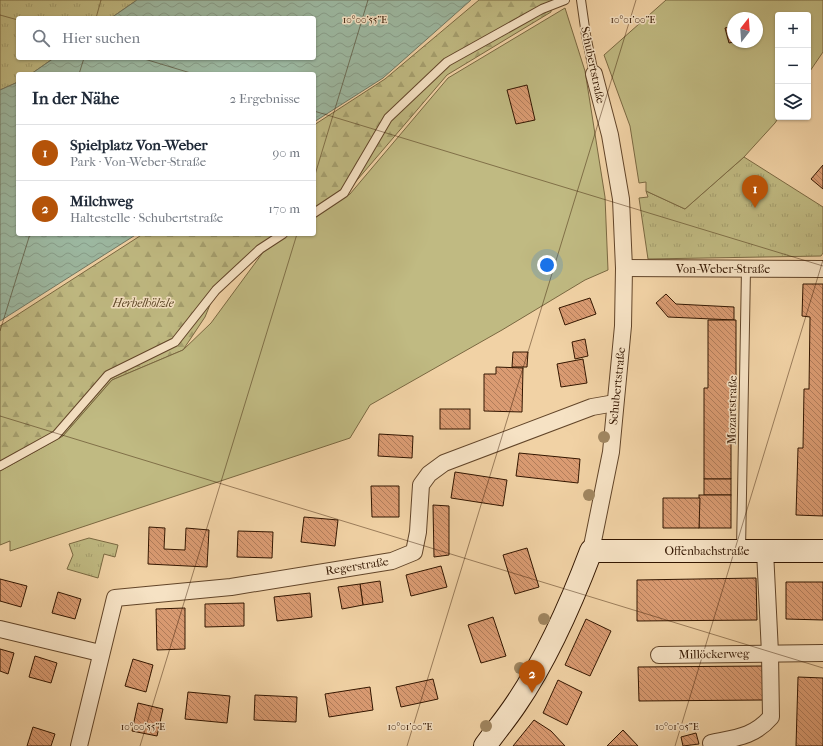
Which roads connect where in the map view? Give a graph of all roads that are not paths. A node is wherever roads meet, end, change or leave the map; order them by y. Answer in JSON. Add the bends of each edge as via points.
{"nodes":[{"id":1,"x":565,"y":0,"type":"edge"},
{"id":2,"x":581,"y":0,"type":"edge"},
{"id":3,"x":594,"y":74,"type":"joint"},
{"id":4,"x":316,"y":212,"type":"edge"},
{"id":5,"x":280,"y":236,"type":"edge"},
{"id":6,"x":624,"y":268,"type":"junction"},
{"id":7,"x":746,"y":269,"type":"junction"},
{"id":8,"x":823,"y":269,"type":"edge"},
{"id":9,"x":615,"y":403,"type":"junction"},
{"id":10,"x":0,"y":466,"type":"edge"},
{"id":11,"x":591,"y":551,"type":"junction"},
{"id":12,"x":742,"y":551,"type":"junction"},
{"id":13,"x":764,"y":551,"type":"junction"},
{"id":14,"x":823,"y":551,"type":"edge"},
{"id":15,"x":0,"y":629,"type":"edge"},
{"id":16,"x":100,"y":653,"type":"junction"},
{"id":17,"x":770,"y":653,"type":"junction"},
{"id":18,"x":815,"y":653,"type":"edge"},
{"id":19,"x":659,"y":655,"type":"dead end"},
{"id":20,"x":82,"y":745,"type":"edge"},
{"id":21,"x":485,"y":746,"type":"edge"},
{"id":22,"x":712,"y":746,"type":"edge"}],
"edges":[{"from":1,"to":4,"type":"lane","via":[[542,9],[447,62],[388,118],[344,193]]},
{"from":2,"to":3,"type":"lane","name":"Schubertstraße"},
{"from":3,"to":6,"type":"street","name":"Schubertstraße","via":[[610,135],[621,199]]},
{"from":5,"to":10,"type":"lane","via":[[260,249],[216,290],[175,342],[108,375],[56,435]]},
{"from":6,"to":7,"type":"street","name":"Von-Weber-Straße"},
{"from":6,"to":9,"type":"street","name":"Schubertstraße","via":[[623,326]]},
{"from":7,"to":8,"type":"street","name":"Von-Weber-Straße"},
{"from":7,"to":12,"type":"lane","name":"Mozartstraße"},
{"from":9,"to":11,"type":"street","name":"Schubertstraße","via":[[611,452]]},
{"from":9,"to":16,"type":"street","name":"Regerstraße","via":[[592,407],[444,463],[429,474],[421,485],[414,552],[392,561],[231,587],[115,598]]},
{"from":11,"to":12,"type":"street","name":"Offenbachstraße"},
{"from":11,"to":21,"type":"street","name":"Schubertstraße","via":[[574,597],[549,648],[516,704]]},
{"from":12,"to":13,"type":"street","name":"Offenbachstraße"},
{"from":13,"to":14,"type":"street","name":"Offenbachstraße"},
{"from":13,"to":17,"type":"street"},
{"from":15,"to":16,"type":"street"},
{"from":16,"to":20,"type":"street"},
{"from":17,"to":18,"type":"street","name":"Millöckerweg"},
{"from":17,"to":19,"type":"street","name":"Millöckerweg"},
{"from":17,"to":22,"type":"street","via":[[772,717],[748,739],[711,743]]}]}
